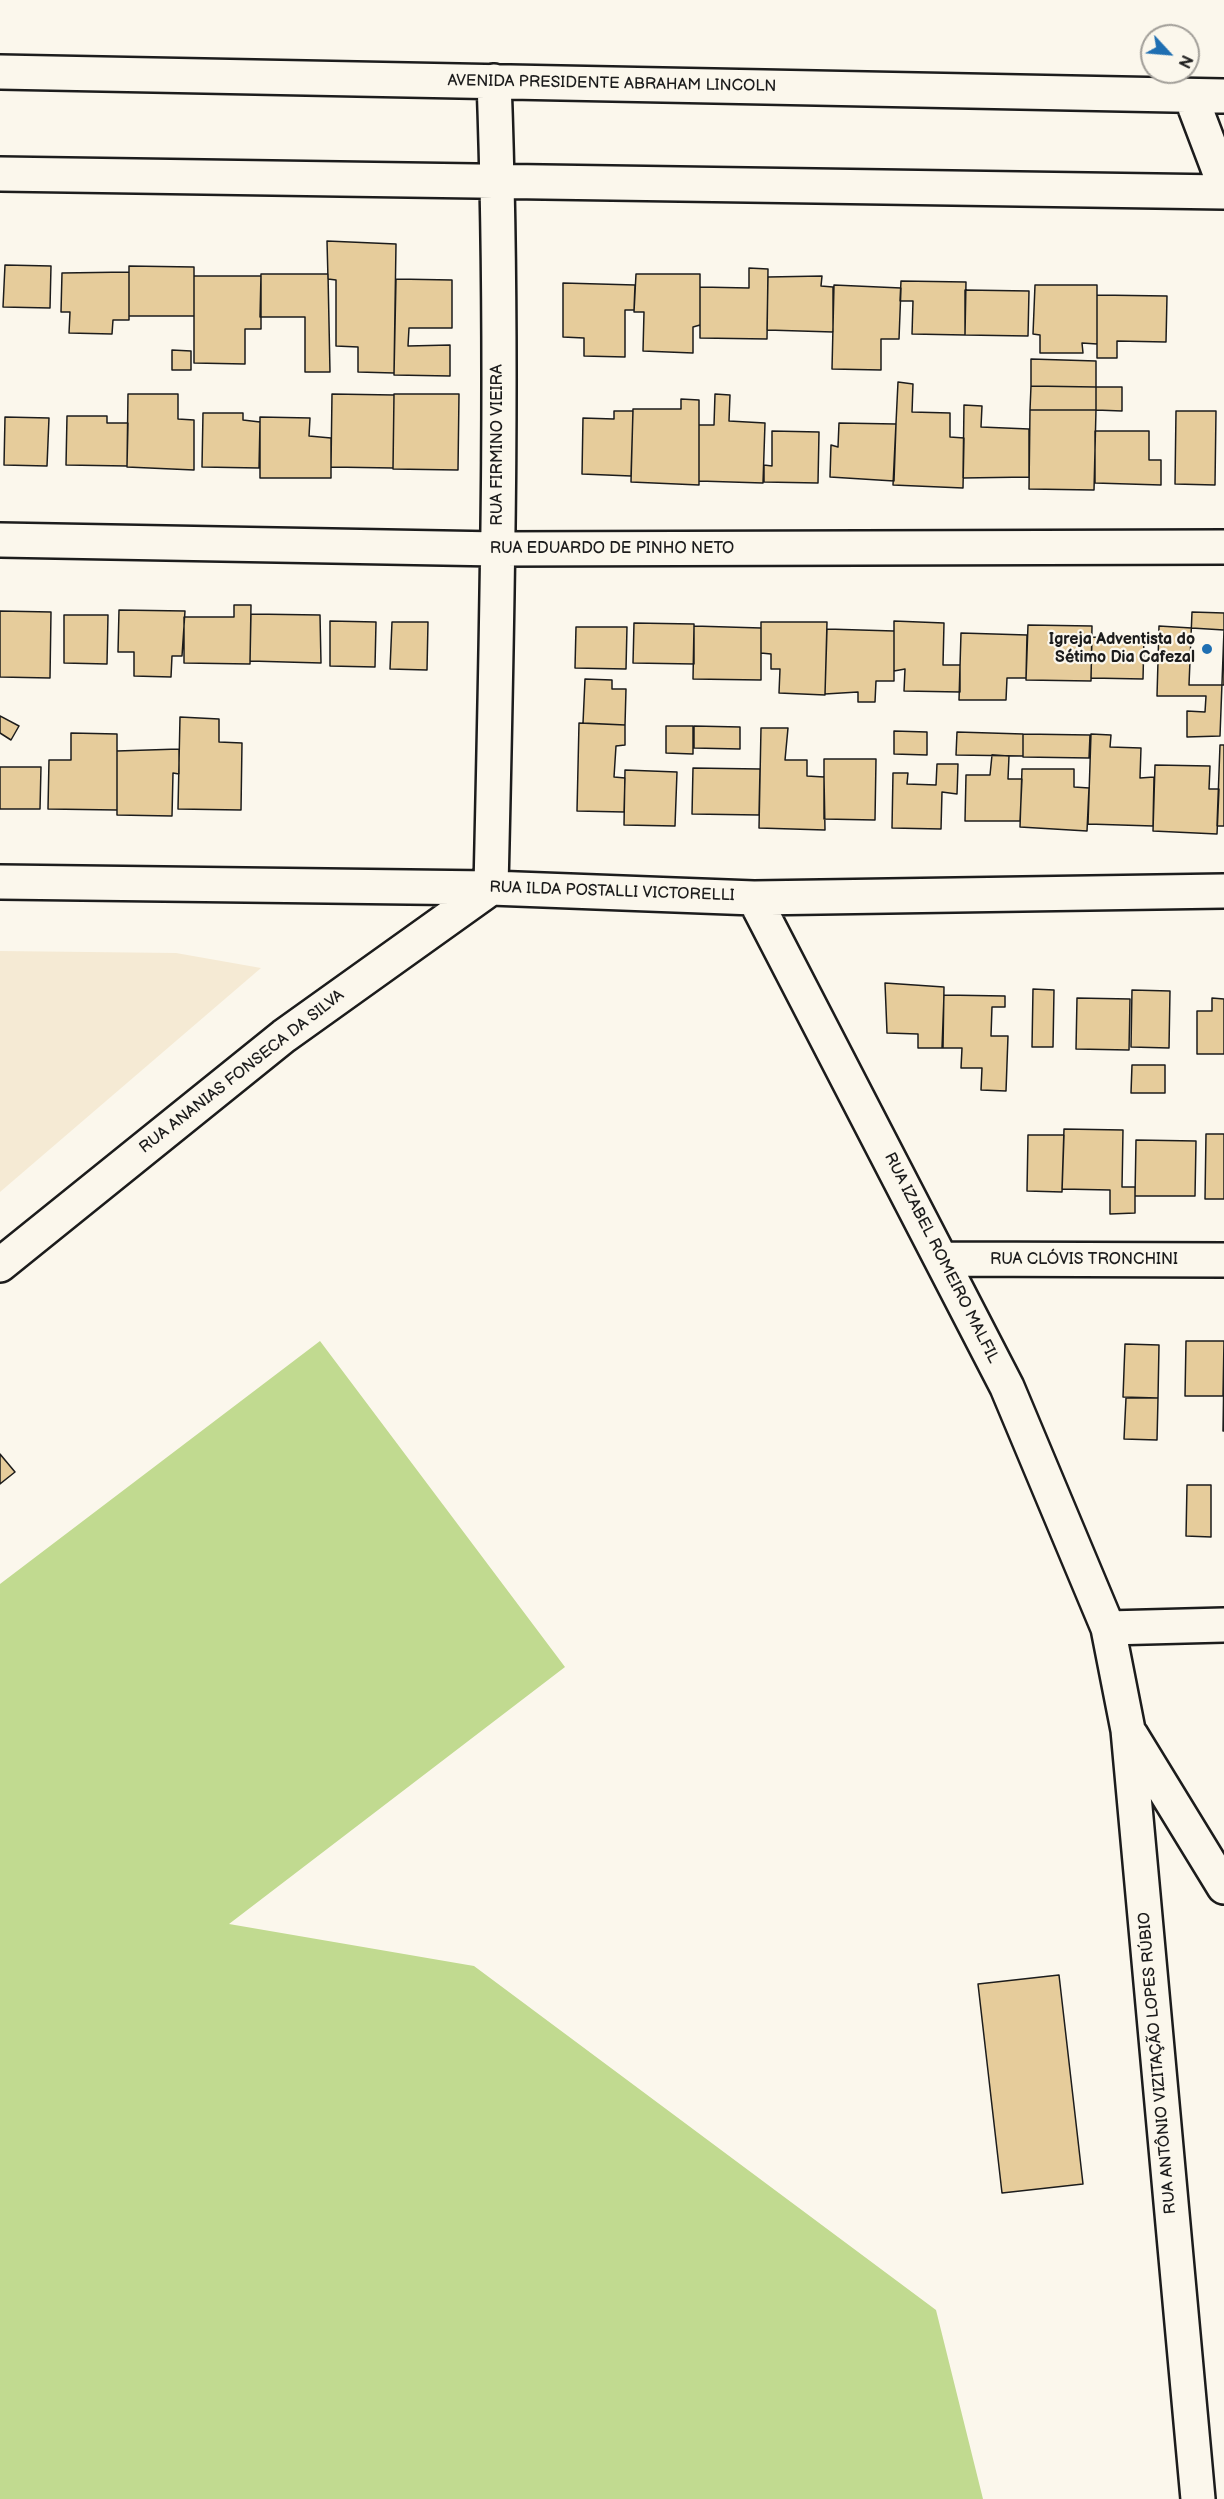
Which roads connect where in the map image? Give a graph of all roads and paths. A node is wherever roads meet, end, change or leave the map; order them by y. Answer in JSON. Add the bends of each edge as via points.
{"nodes":[{"id":1,"x":0,"y":72,"type":"edge"},
{"id":2,"x":494,"y":81,"type":"junction"},
{"id":3,"x":1224,"y":96,"type":"edge"},
{"id":4,"x":1191,"y":97,"type":"junction"},
{"id":5,"x":0,"y":174,"type":"edge"},
{"id":6,"x":498,"y":182,"type":"junction"},
{"id":7,"x":1224,"y":183,"type":"edge"},
{"id":8,"x":1224,"y":192,"type":"edge"},
{"id":9,"x":0,"y":540,"type":"edge"},
{"id":10,"x":1224,"y":547,"type":"edge"},
{"id":11,"x":498,"y":549,"type":"junction"},
{"id":12,"x":0,"y":882,"type":"edge"},
{"id":13,"x":491,"y":888,"type":"junction"},
{"id":14,"x":1224,"y":891,"type":"edge"},
{"id":15,"x":754,"y":898,"type":"junction"},
{"id":16,"x":943,"y":1259,"type":"junction"},
{"id":17,"x":1224,"y":1260,"type":"edge"},
{"id":18,"x":0,"y":1265,"type":"edge"},
{"id":19,"x":1224,"y":1625,"type":"edge"},
{"id":20,"x":1108,"y":1628,"type":"junction"},
{"id":21,"x":1128,"y":1730,"type":"junction"},
{"id":22,"x":1224,"y":1887,"type":"edge"},
{"id":23,"x":1198,"y":2499,"type":"edge"}],
"edges":[{"from":1,"to":2,"type":"street","name":"AVENIDA PRESIDENTE ABRAHAM LINCOLN"},
{"from":2,"to":4,"type":"street","name":"AVENIDA PRESIDENTE ABRAHAM LINCOLN"},
{"from":2,"to":6,"type":"street","name":"RUA FIRMINO VIEIRA"},
{"from":3,"to":4,"type":"street","name":"AVENIDA PRESIDENTE ABRAHAM LINCOLN"},
{"from":4,"to":7,"type":"street"},
{"from":5,"to":6,"type":"street"},
{"from":6,"to":8,"type":"street"},
{"from":6,"to":11,"type":"street","name":"RUA FIRMINO VIEIRA"},
{"from":9,"to":11,"type":"street","name":"RUA EDUARDO DE PINHO NETO"},
{"from":10,"to":11,"type":"street","name":"RUA EDUARDO DE PINHO NETO"},
{"from":11,"to":13,"type":"street","name":"RUA FIRMINO VIEIRA"},
{"from":12,"to":13,"type":"street","name":"RUA ILDA POSTALLI VICTORELLI"},
{"from":13,"to":15,"type":"street","name":"RUA ILDA POSTALLI VICTORELLI"},
{"from":13,"to":18,"type":"street","name":"RUA ANANIAS FONSECA DA SILVA","via":[[284,1036]]},
{"from":14,"to":15,"type":"street","name":"RUA ILDA POSTALLI VICTORELLI"},
{"from":15,"to":16,"type":"street","name":"RUA IZABEL ROMEIRO MALFIL"},
{"from":16,"to":17,"type":"street","name":"RUA CLÓVIS TRONCHINI"},
{"from":16,"to":20,"type":"street","name":"RUA IZABEL ROMEIRO MALFIL","via":[[1007,1387]]},
{"from":19,"to":20,"type":"street"},
{"from":20,"to":21,"type":"street","name":"RUA ANTÔNIO VIZITAÇÃO LOPES RÚBIO"},
{"from":21,"to":22,"type":"street"},
{"from":21,"to":23,"type":"street","name":"RUA ANTÔNIO VIZITAÇÃO LOPES RÚBIO"}]}
